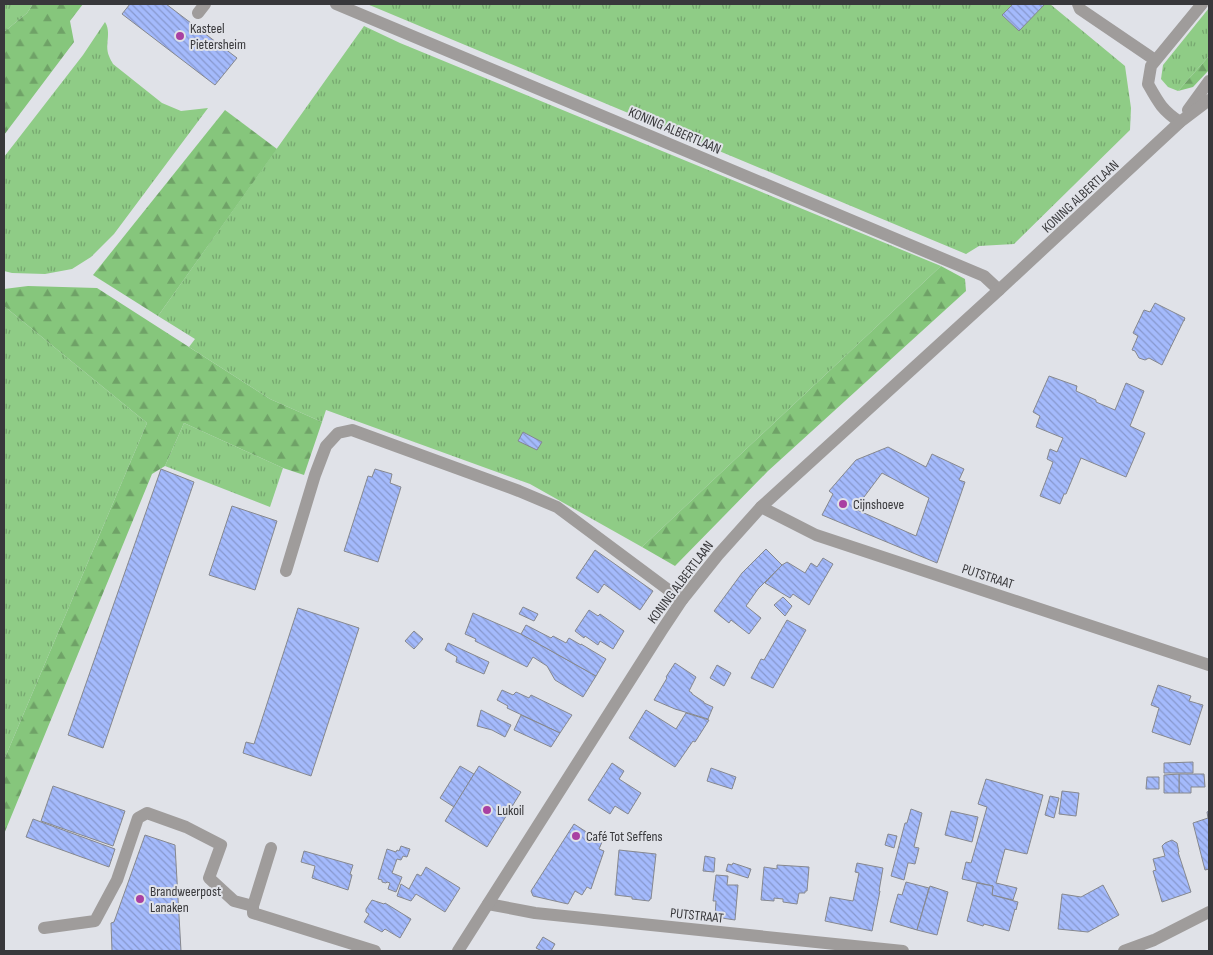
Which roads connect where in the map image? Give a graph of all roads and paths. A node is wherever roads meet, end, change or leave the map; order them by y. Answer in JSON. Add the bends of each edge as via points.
{"nodes":[{"id":1,"x":336,"y":4,"type":"edge"},
{"id":2,"x":1078,"y":4,"type":"edge"},
{"id":3,"x":1202,"y":4,"type":"edge"},
{"id":4,"x":1155,"y":60,"type":"junction"},
{"id":5,"x":1209,"y":81,"type":"edge"},
{"id":6,"x":1209,"y":100,"type":"edge"},
{"id":7,"x":1180,"y":122,"type":"junction"},
{"id":8,"x":1000,"y":290,"type":"junction"},
{"id":9,"x":761,"y":508,"type":"junction"},
{"id":10,"x":286,"y":571,"type":"dead end"},
{"id":11,"x":682,"y":600,"type":"junction"},
{"id":12,"x":1209,"y":665,"type":"edge"},
{"id":13,"x":271,"y":848,"type":"dead end"},
{"id":14,"x":488,"y":904,"type":"junction"},
{"id":15,"x":253,"y":906,"type":"junction"},
{"id":16,"x":1209,"y":912,"type":"edge"},
{"id":17,"x":44,"y":928,"type":"dead end"},
{"id":18,"x":375,"y":951,"type":"edge"},
{"id":19,"x":458,"y":951,"type":"edge"},
{"id":20,"x":903,"y":951,"type":"edge"},
{"id":21,"x":1124,"y":951,"type":"edge"}],
"edges":[{"from":1,"to":8,"type":"street","name":"KONING ALBERTLAAN","via":[[984,276]]},
{"from":2,"to":4,"type":"street","via":[[1080,9]]},
{"from":3,"to":4,"type":"street"},
{"from":4,"to":7,"type":"street","via":[[1148,84],[1167,114]]},
{"from":5,"to":7,"type":"street","name":"KONING ALBERTLAAN"},
{"from":6,"to":7,"type":"street","name":"KONING ALBERTLAAN"},
{"from":7,"to":8,"type":"street","name":"KONING ALBERTLAAN"},
{"from":8,"to":9,"type":"street","name":"KONING ALBERTLAAN"},
{"from":9,"to":11,"type":"street","name":"KONING ALBERTLAAN"},
{"from":9,"to":12,"type":"street","name":"PUTSTRAAT","via":[[816,535]]},
{"from":10,"to":11,"type":"street","via":[[326,446],[338,433],[352,430],[557,507]]},
{"from":11,"to":14,"type":"street","name":"KONING ALBERTLAAN"},
{"from":13,"to":15,"type":"street"},
{"from":14,"to":19,"type":"street","name":"KONING ALBERTLAAN"},
{"from":14,"to":20,"type":"street","name":"PUTSTRAAT","via":[[536,913]]},
{"from":15,"to":17,"type":"street","via":[[234,901],[209,878],[221,845],[186,827],[147,813],[138,818],[117,880],[95,921]]},
{"from":15,"to":18,"type":"street","via":[[253,913]]},
{"from":16,"to":21,"type":"street","via":[[1154,940]]}]}
